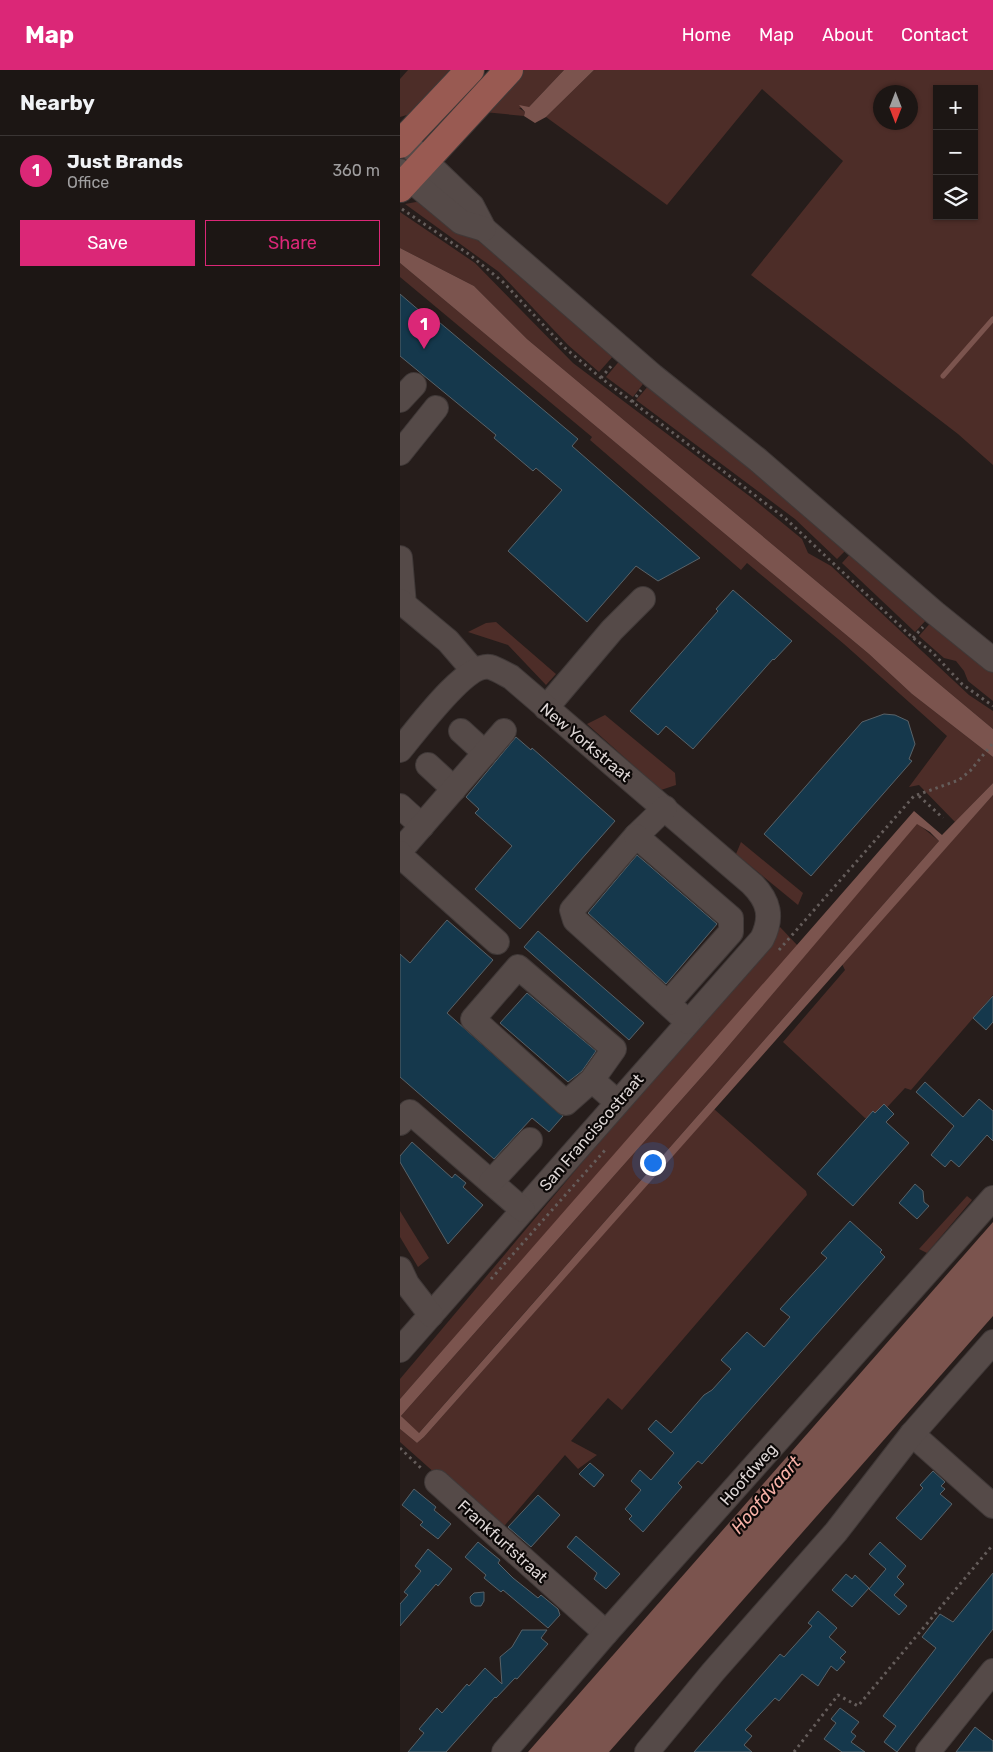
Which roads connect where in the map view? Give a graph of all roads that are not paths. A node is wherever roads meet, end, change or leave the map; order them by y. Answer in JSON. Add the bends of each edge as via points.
{"nodes":[{"id":1,"x":470,"y":70,"type":"edge"},
{"id":2,"x":509,"y":70,"type":"edge"},
{"id":3,"x":401,"y":140,"type":"edge"},
{"id":4,"x":408,"y":175,"type":"edge"},
{"id":5,"x":436,"y":408,"type":"dead end"},
{"id":6,"x":400,"y":453,"type":"edge"},
{"id":7,"x":400,"y":564,"type":"edge"},
{"id":8,"x":643,"y":599,"type":"dead end"},
{"id":9,"x":402,"y":603,"type":"edge"},
{"id":10,"x":993,"y":660,"type":"edge"},
{"id":11,"x":473,"y":670,"type":"junction"},
{"id":12,"x":546,"y":708,"type":"junction"},
{"id":13,"x":461,"y":731,"type":"dead end"},
{"id":14,"x":504,"y":731,"type":"dead end"},
{"id":15,"x":400,"y":750,"type":"edge"},
{"id":16,"x":485,"y":753,"type":"junction"},
{"id":17,"x":428,"y":765,"type":"dead end"},
{"id":18,"x":454,"y":789,"type":"junction"},
{"id":19,"x":400,"y":806,"type":"edge"},
{"id":20,"x":665,"y":808,"type":"junction"},
{"id":21,"x":422,"y":826,"type":"junction"},
{"id":22,"x":636,"y":836,"type":"junction"},
{"id":23,"x":400,"y":852,"type":"edge"},
{"id":24,"x":768,"y":909,"type":"joint"},
{"id":25,"x":497,"y":942,"type":"dead end"},
{"id":26,"x":668,"y":1003,"type":"junction"},
{"id":27,"x":688,"y":1022,"type":"junction"},
{"id":28,"x":592,"y":1080,"type":"junction"},
{"id":29,"x":617,"y":1102,"type":"junction"},
{"id":30,"x":400,"y":1123,"type":"edge"},
{"id":31,"x":530,"y":1140,"type":"dead end"},
{"id":32,"x":491,"y":1182,"type":"junction"},
{"id":33,"x":993,"y":1198,"type":"edge"},
{"id":34,"x":524,"y":1210,"type":"junction"},
{"id":35,"x":400,"y":1269,"type":"edge"},
{"id":36,"x":431,"y":1315,"type":"junction"},
{"id":37,"x":993,"y":1342,"type":"edge"},
{"id":38,"x":400,"y":1350,"type":"edge"},
{"id":39,"x":912,"y":1434,"type":"junction"},
{"id":40,"x":437,"y":1482,"type":"road end"},
{"id":41,"x":993,"y":1506,"type":"edge"},
{"id":42,"x":606,"y":1633,"type":"junction"},
{"id":43,"x":993,"y":1671,"type":"edge"},
{"id":44,"x":504,"y":1752,"type":"edge"},
{"id":45,"x":647,"y":1752,"type":"edge"},
{"id":46,"x":928,"y":1752,"type":"edge"}],
"edges":[{"from":1,"to":3,"type":"main road"},
{"from":2,"to":4,"type":"main road"},
{"from":3,"to":4,"type":"street"},
{"from":4,"to":10,"type":"street","via":[[461,222],[484,229],[653,376],[758,460]]},
{"from":5,"to":6,"type":"street"},
{"from":7,"to":9,"type":"street"},
{"from":8,"to":12,"type":"street","via":[[612,630]]},
{"from":9,"to":11,"type":"street","via":[[448,641]]},
{"from":11,"to":12,"type":"street","name":"New Yorkstraat","via":[[489,667],[511,677]]},
{"from":11,"to":15,"type":"street"},
{"from":12,"to":20,"type":"street","name":"New Yorkstraat"},
{"from":13,"to":16,"type":"street"},
{"from":14,"to":16,"type":"street"},
{"from":16,"to":18,"type":"street"},
{"from":17,"to":18,"type":"street"},
{"from":18,"to":21,"type":"street"},
{"from":19,"to":21,"type":"street"},
{"from":20,"to":22,"type":"street"},
{"from":20,"to":24,"type":"street","name":"New Yorkstraat","via":[[759,891]]},
{"from":21,"to":23,"type":"street"},
{"from":22,"to":26,"type":"street","via":[[572,910],[575,920]]},
{"from":22,"to":26,"type":"street","via":[[731,918],[731,932]]},
{"from":23,"to":25,"type":"street","via":[[404,860]]},
{"from":24,"to":27,"type":"street","name":"San Franciscostraat","via":[[768,924],[762,939]]},
{"from":26,"to":27,"type":"street"},
{"from":27,"to":29,"type":"street","name":"San Franciscostraat"},
{"from":28,"to":28,"type":"street","via":[[566,1103],[473,1019],[518,967],[614,1048]]},
{"from":28,"to":29,"type":"street"},
{"from":29,"to":34,"type":"street","name":"San Franciscostraat"},
{"from":30,"to":32,"type":"street","via":[[410,1112]]},
{"from":31,"to":32,"type":"street"},
{"from":32,"to":34,"type":"street"},
{"from":33,"to":42,"type":"street","name":"Hoofdweg"},
{"from":34,"to":36,"type":"street","name":"San Franciscostraat"},
{"from":35,"to":36,"type":"street"},
{"from":36,"to":38,"type":"street","name":"San Franciscostraat"},
{"from":37,"to":39,"type":"street"},
{"from":39,"to":41,"type":"street"},
{"from":39,"to":45,"type":"street","via":[[836,1532]]},
{"from":40,"to":42,"type":"street","name":"Frankfurtstraat"},
{"from":42,"to":44,"type":"street","name":"Hoofdweg"},
{"from":43,"to":46,"type":"street"}]}
